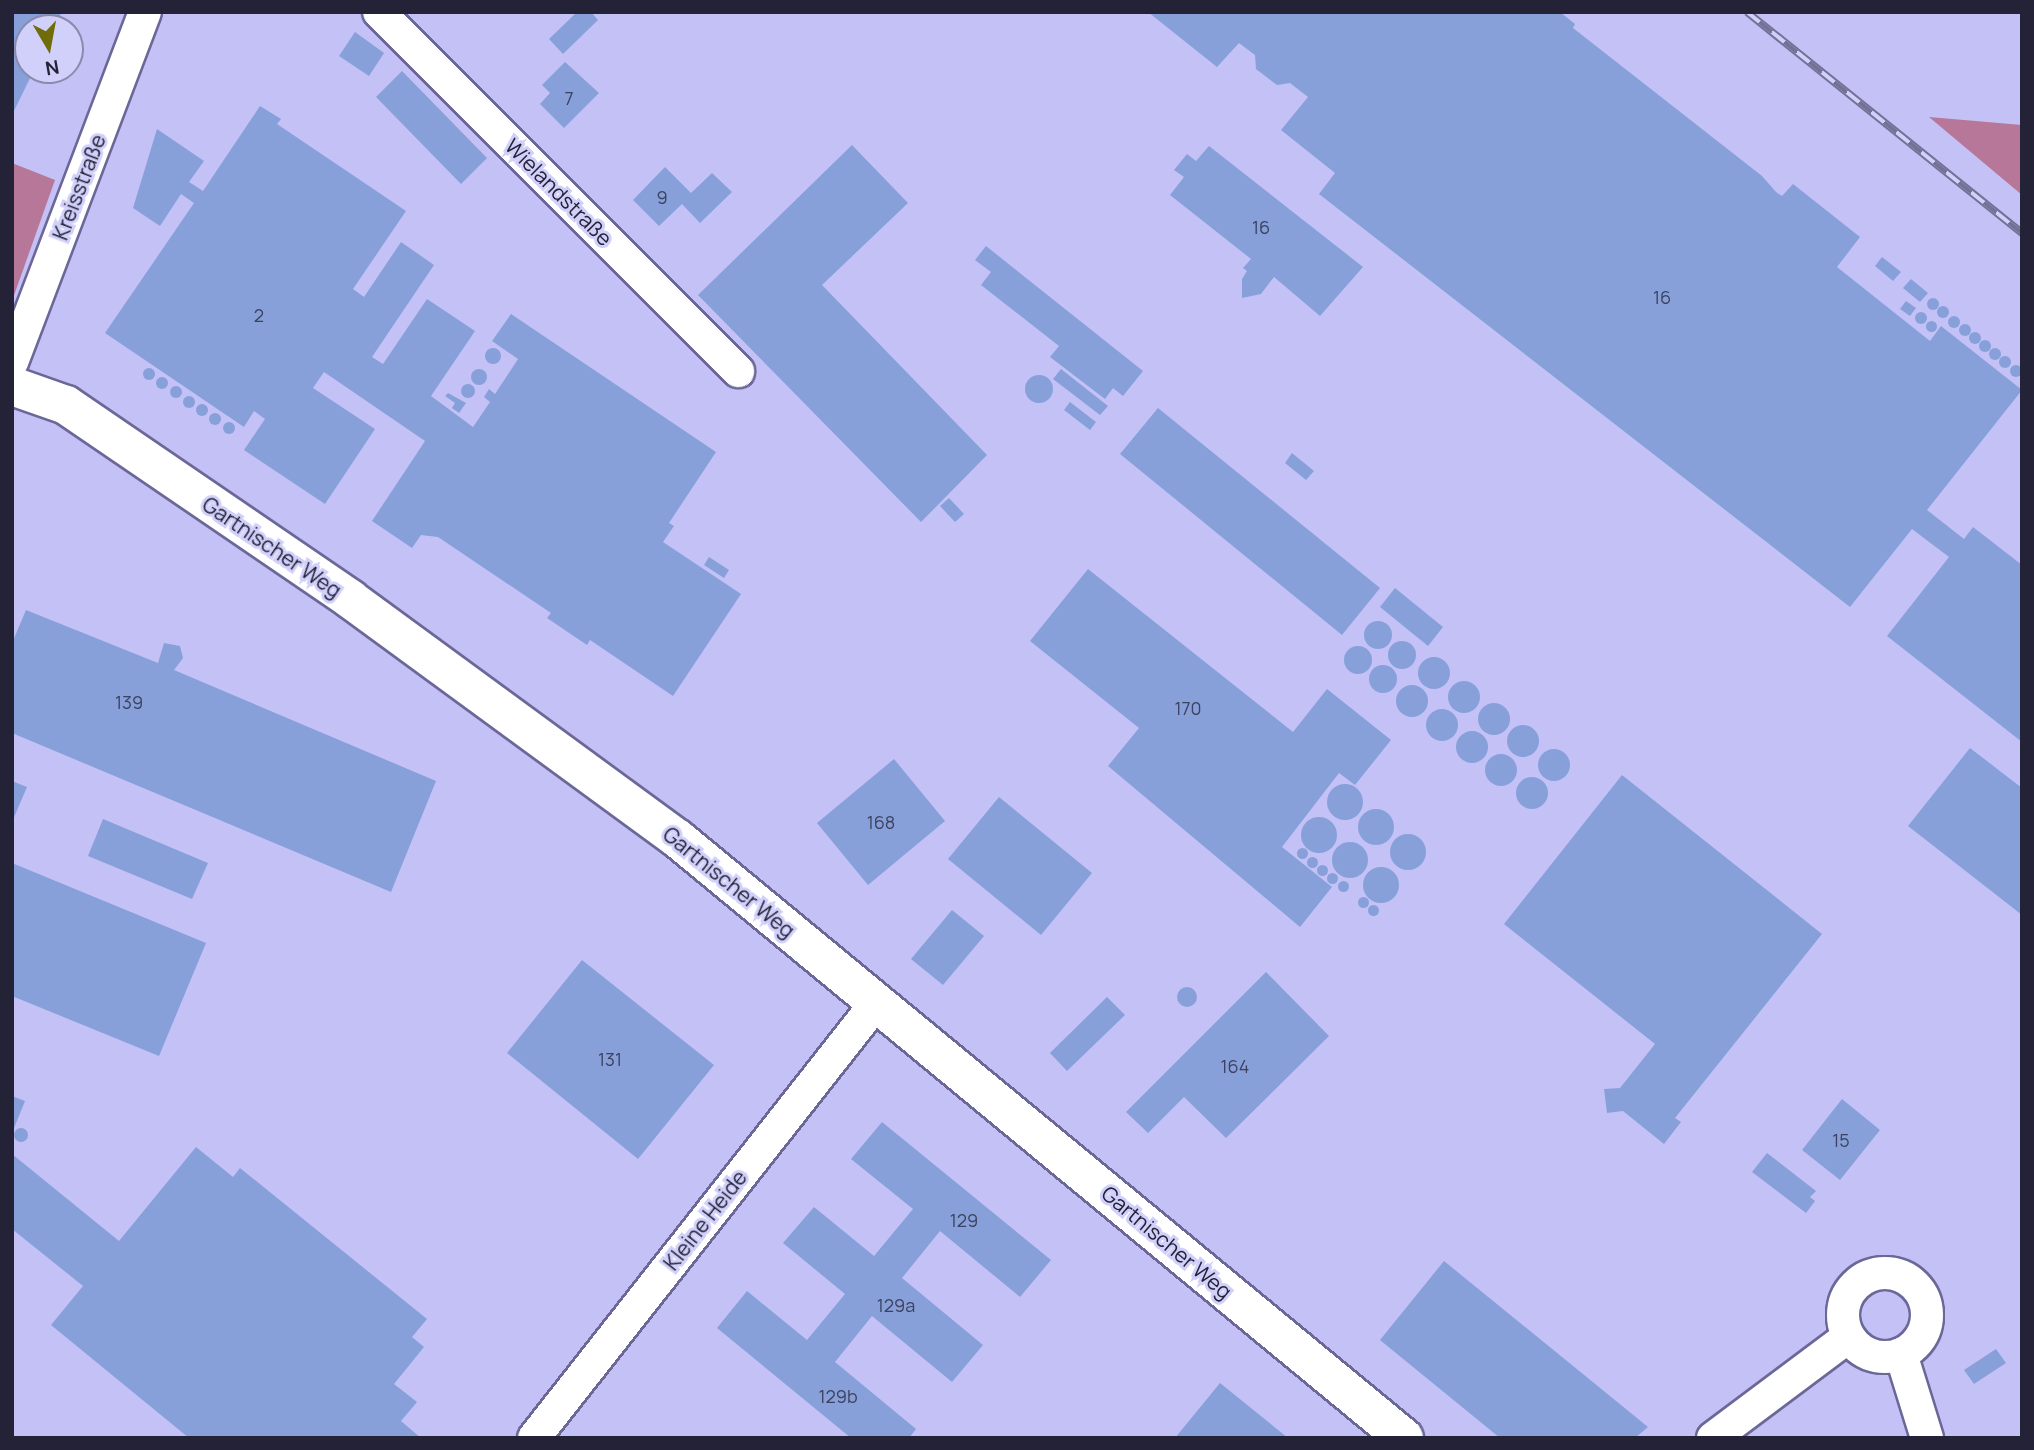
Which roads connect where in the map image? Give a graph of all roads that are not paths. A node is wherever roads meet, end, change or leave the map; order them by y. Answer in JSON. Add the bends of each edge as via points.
{"nodes":[{"id":1,"x":145,"y":12,"type":"edge"},
{"id":2,"x":379,"y":12,"type":"edge"},
{"id":3,"x":12,"y":362,"type":"edge"},
{"id":4,"x":738,"y":371,"type":"dead end"},
{"id":5,"x":12,"y":386,"type":"edge"},
{"id":6,"x":877,"y":1002,"type":"junction"},
{"id":7,"x":1848,"y":1337,"type":"junction"},
{"id":8,"x":1901,"y":1354,"type":"junction"},
{"id":9,"x":534,"y":1438,"type":"edge"},
{"id":10,"x":1404,"y":1438,"type":"edge"},
{"id":11,"x":1713,"y":1438,"type":"edge"},
{"id":12,"x":1927,"y":1438,"type":"edge"}],
"edges":[{"from":1,"to":3,"type":"street","name":"Kreisstraße"},
{"from":2,"to":4,"type":"street","name":"Wielandstraße"},
{"from":5,"to":6,"type":"street","name":"Gartnischer Weg","via":[[66,405],[350,599],[678,839]]},
{"from":6,"to":9,"type":"street","name":"Kleine Heide"},
{"from":6,"to":10,"type":"street","name":"Gartnischer Weg"},
{"from":7,"to":8,"type":"street","via":[[1877,1357]]},
{"from":7,"to":8,"type":"street","via":[[1843,1309],[1848,1295],[1868,1276],[1895,1274],[1918,1289],[1927,1313],[1921,1338]]},
{"from":7,"to":11,"type":"street"},
{"from":8,"to":12,"type":"street"}]}
